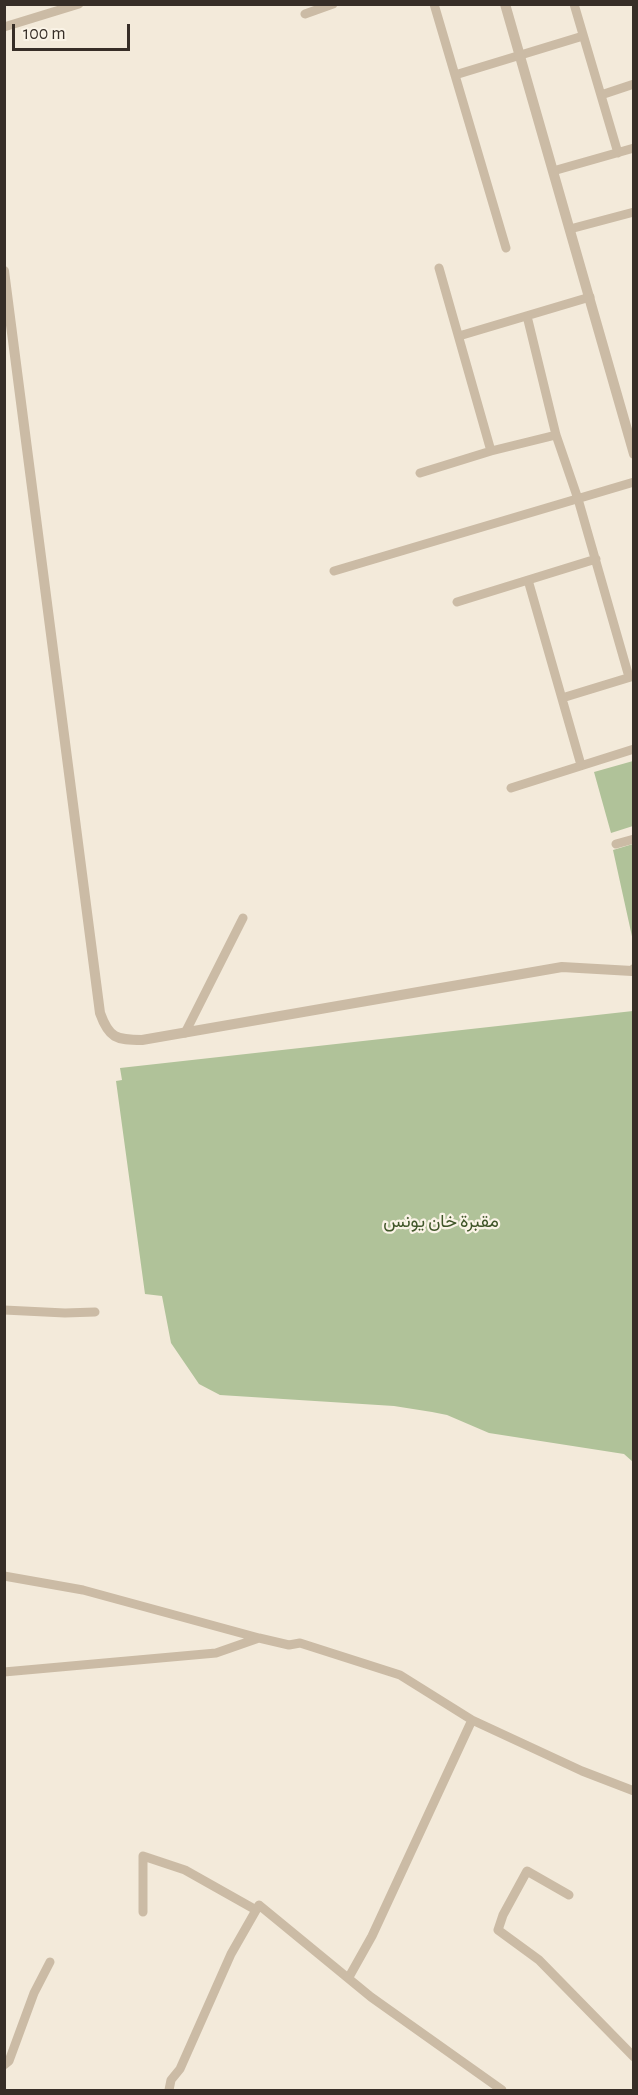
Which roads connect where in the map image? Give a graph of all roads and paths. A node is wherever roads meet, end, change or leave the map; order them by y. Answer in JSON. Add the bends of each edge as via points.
{"nodes":[{"id":1,"x":79,"y":4,"type":"edge"},
{"id":2,"x":333,"y":4,"type":"edge"},
{"id":3,"x":435,"y":4,"type":"edge"},
{"id":4,"x":505,"y":4,"type":"edge"},
{"id":5,"x":574,"y":4,"type":"edge"},
{"id":6,"x":305,"y":14,"type":"dead end"},
{"id":7,"x":4,"y":27,"type":"edge"},
{"id":8,"x":584,"y":36,"type":"junction"},
{"id":9,"x":520,"y":56,"type":"junction"},
{"id":10,"x":455,"y":75,"type":"junction"},
{"id":11,"x":633,"y":84,"type":"edge"},
{"id":12,"x":600,"y":95,"type":"junction"},
{"id":13,"x":633,"y":148,"type":"edge"},
{"id":14,"x":618,"y":153,"type":"junction"},
{"id":15,"x":554,"y":171,"type":"junction"},
{"id":16,"x":633,"y":212,"type":"edge"},
{"id":17,"x":570,"y":229,"type":"junction"},
{"id":18,"x":506,"y":248,"type":"dead end"},
{"id":19,"x":439,"y":268,"type":"dead end"},
{"id":20,"x":4,"y":271,"type":"edge"},
{"id":21,"x":590,"y":297,"type":"junction"},
{"id":22,"x":527,"y":316,"type":"junction"},
{"id":23,"x":459,"y":336,"type":"junction"},
{"id":24,"x":556,"y":435,"type":"junction"},
{"id":25,"x":492,"y":451,"type":"junction"},
{"id":26,"x":633,"y":454,"type":"edge"},
{"id":27,"x":420,"y":473,"type":"dead end"},
{"id":28,"x":633,"y":482,"type":"edge"},
{"id":29,"x":578,"y":499,"type":"junction"},
{"id":30,"x":596,"y":559,"type":"junction"},
{"id":31,"x":334,"y":571,"type":"dead end"},
{"id":32,"x":528,"y":580,"type":"junction"},
{"id":33,"x":457,"y":602,"type":"dead end"},
{"id":34,"x":631,"y":677,"type":"edge"},
{"id":35,"x":562,"y":698,"type":"junction"},
{"id":36,"x":633,"y":749,"type":"edge"},
{"id":37,"x":581,"y":765,"type":"junction"},
{"id":38,"x":511,"y":788,"type":"dead end"},
{"id":39,"x":633,"y":839,"type":"edge"},
{"id":40,"x":616,"y":844,"type":"dead end"},
{"id":41,"x":243,"y":918,"type":"dead end"},
{"id":42,"x":633,"y":969,"type":"edge"},
{"id":43,"x":185,"y":1033,"type":"junction"},
{"id":44,"x":4,"y":1310,"type":"edge"},
{"id":45,"x":95,"y":1312,"type":"dead end"},
{"id":46,"x":4,"y":1576,"type":"edge"},
{"id":47,"x":259,"y":1638,"type":"junction"},
{"id":48,"x":4,"y":1672,"type":"edge"},
{"id":49,"x":471,"y":1720,"type":"junction"},
{"id":50,"x":633,"y":1791,"type":"edge"},
{"id":51,"x":568,"y":1895,"type":"dead end"},
{"id":52,"x":256,"y":1910,"type":"junction"},
{"id":53,"x":142,"y":1912,"type":"dead end"},
{"id":54,"x":50,"y":1962,"type":"dead end"},
{"id":55,"x":349,"y":1977,"type":"junction"},
{"id":56,"x":633,"y":2057,"type":"edge"},
{"id":57,"x":4,"y":2066,"type":"edge"},
{"id":58,"x":169,"y":2091,"type":"edge"},
{"id":59,"x":502,"y":2091,"type":"edge"}],
"edges":[{"from":1,"to":7,"type":"street"},
{"from":2,"to":6,"type":"street"},
{"from":3,"to":10,"type":"street"},
{"from":4,"to":9,"type":"street"},
{"from":5,"to":8,"type":"street"},
{"from":8,"to":9,"type":"street"},
{"from":8,"to":12,"type":"street"},
{"from":9,"to":10,"type":"street"},
{"from":9,"to":15,"type":"street"},
{"from":10,"to":18,"type":"street"},
{"from":11,"to":12,"type":"street"},
{"from":12,"to":14,"type":"street"},
{"from":13,"to":14,"type":"street"},
{"from":14,"to":15,"type":"street"},
{"from":15,"to":17,"type":"street"},
{"from":16,"to":17,"type":"street"},
{"from":17,"to":21,"type":"street"},
{"from":19,"to":23,"type":"street"},
{"from":20,"to":43,"type":"street","via":[[100,1013],[109,1033],[118,1039],[142,1040]]},
{"from":21,"to":22,"type":"street"},
{"from":21,"to":26,"type":"street"},
{"from":22,"to":23,"type":"street"},
{"from":22,"to":24,"type":"street"},
{"from":23,"to":25,"type":"street"},
{"from":24,"to":25,"type":"street"},
{"from":24,"to":29,"type":"street"},
{"from":25,"to":27,"type":"street"},
{"from":28,"to":29,"type":"street"},
{"from":29,"to":30,"type":"street"},
{"from":29,"to":31,"type":"street"},
{"from":30,"to":32,"type":"street"},
{"from":30,"to":34,"type":"street"},
{"from":32,"to":33,"type":"street"},
{"from":32,"to":35,"type":"street"},
{"from":34,"to":35,"type":"street"},
{"from":35,"to":37,"type":"street"},
{"from":36,"to":37,"type":"street"},
{"from":37,"to":38,"type":"street"},
{"from":39,"to":40,"type":"street"},
{"from":41,"to":43,"type":"street"},
{"from":42,"to":43,"type":"street","via":[[562,967]]},
{"from":44,"to":45,"type":"street"},
{"from":46,"to":47,"type":"street","via":[[83,1590]]},
{"from":47,"to":48,"type":"street","via":[[216,1653]]},
{"from":47,"to":49,"type":"street","via":[[300,1644],[400,1675]]},
{"from":49,"to":50,"type":"street","via":[[582,1772]]},
{"from":49,"to":55,"type":"street"},
{"from":51,"to":56,"type":"street","via":[[527,1871],[498,1930],[539,1960]]},
{"from":52,"to":53,"type":"street","via":[[184,1870],[143,1856]]},
{"from":52,"to":55,"type":"street","via":[[259,1905]]},
{"from":52,"to":58,"type":"street","via":[[231,1954]]},
{"from":54,"to":57,"type":"street"},
{"from":55,"to":59,"type":"street"}]}
